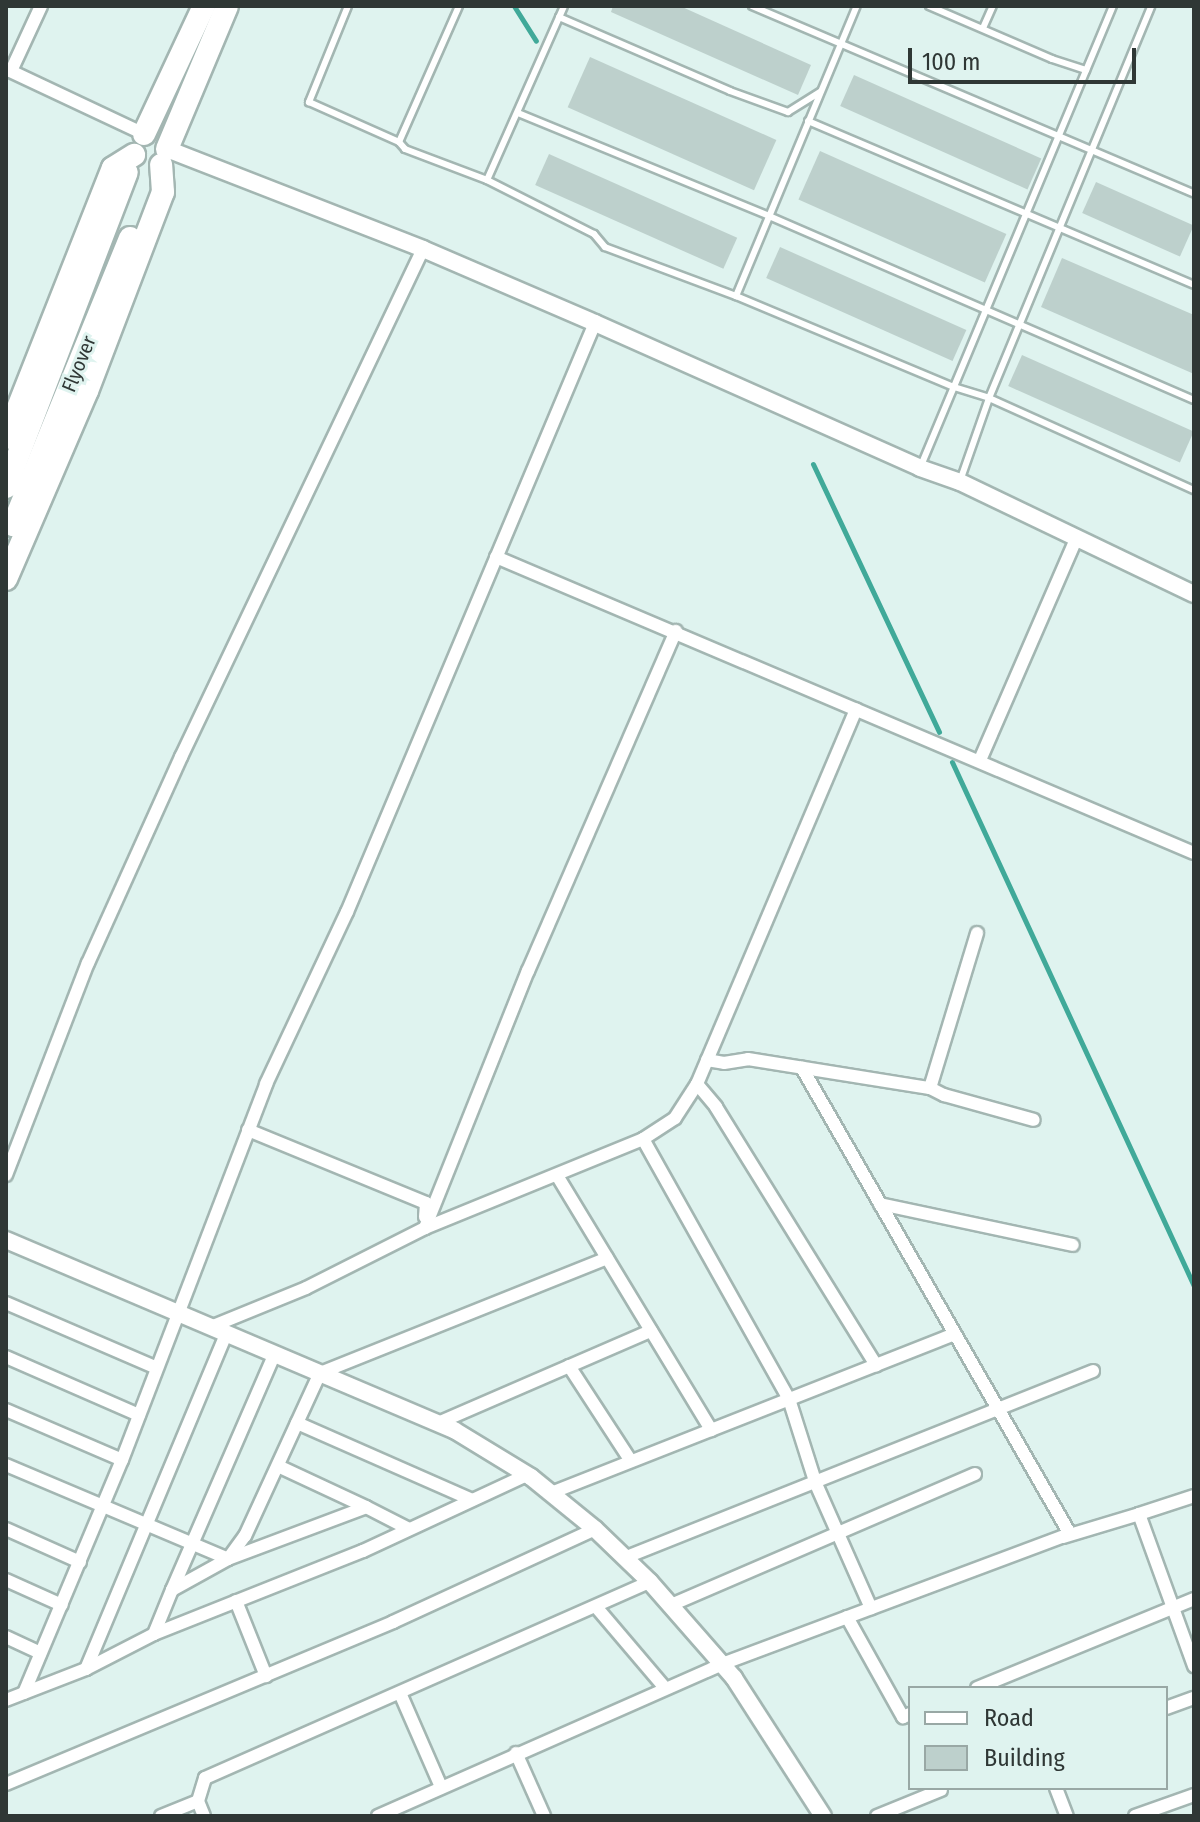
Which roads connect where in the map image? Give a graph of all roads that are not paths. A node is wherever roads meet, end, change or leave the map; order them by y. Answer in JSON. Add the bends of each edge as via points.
{"nodes":[{"id":1,"x":41,"y":6,"type":"edge"},
{"id":2,"x":204,"y":6,"type":"edge"},
{"id":3,"x":227,"y":6,"type":"edge"},
{"id":4,"x":348,"y":6,"type":"edge"},
{"id":5,"x":459,"y":6,"type":"edge"},
{"id":6,"x":564,"y":6,"type":"edge"},
{"id":7,"x":752,"y":6,"type":"edge"},
{"id":8,"x":857,"y":6,"type":"edge"},
{"id":9,"x":929,"y":6,"type":"edge"},
{"id":10,"x":993,"y":6,"type":"edge"},
{"id":11,"x":1113,"y":6,"type":"edge"},
{"id":12,"x":1151,"y":6,"type":"edge"},
{"id":13,"x":559,"y":17,"type":"junction"},
{"id":14,"x":983,"y":28,"type":"junction"},
{"id":15,"x":841,"y":41,"type":"junction"},
{"id":16,"x":9,"y":70,"type":"edge"},
{"id":17,"x":1086,"y":70,"type":"junction"},
{"id":18,"x":820,"y":92,"type":"junction"},
{"id":19,"x":518,"y":113,"type":"junction"},
{"id":20,"x":808,"y":121,"type":"junction"},
{"id":21,"x":144,"y":134,"type":"joint"},
{"id":22,"x":1059,"y":134,"type":"junction"},
{"id":23,"x":399,"y":142,"type":"junction"},
{"id":24,"x":1092,"y":147,"type":"junction"},
{"id":25,"x":160,"y":166,"type":"junction"},
{"id":26,"x":487,"y":180,"type":"junction"},
{"id":27,"x":1194,"y":194,"type":"edge"},
{"id":28,"x":1026,"y":215,"type":"junction"},
{"id":29,"x":769,"y":216,"type":"junction"},
{"id":30,"x":1059,"y":228,"type":"junction"},
{"id":31,"x":423,"y":249,"type":"junction"},
{"id":32,"x":1194,"y":285,"type":"edge"},
{"id":33,"x":736,"y":296,"type":"junction"},
{"id":34,"x":986,"y":310,"type":"junction"},
{"id":35,"x":595,"y":323,"type":"junction"},
{"id":36,"x":1019,"y":327,"type":"junction"},
{"id":37,"x":954,"y":387,"type":"junction"},
{"id":38,"x":989,"y":398,"type":"junction"},
{"id":39,"x":1194,"y":400,"type":"edge"},
{"id":40,"x":6,"y":438,"type":"edge"},
{"id":41,"x":920,"y":468,"type":"junction"},
{"id":42,"x":960,"y":482,"type":"junction"},
{"id":43,"x":6,"y":487,"type":"edge"},
{"id":44,"x":1194,"y":490,"type":"edge"},
{"id":45,"x":1076,"y":539,"type":"junction"},
{"id":46,"x":6,"y":543,"type":"edge"},
{"id":47,"x":496,"y":557,"type":"junction"},
{"id":48,"x":6,"y":579,"type":"edge"},
{"id":49,"x":1194,"y":594,"type":"edge"},
{"id":50,"x":676,"y":631,"type":"junction"},
{"id":51,"x":856,"y":709,"type":"junction"},
{"id":52,"x":980,"y":760,"type":"junction"},
{"id":53,"x":1194,"y":853,"type":"edge"},
{"id":54,"x":977,"y":933,"type":"dead end"},
{"id":55,"x":707,"y":1060,"type":"junction"},
{"id":56,"x":802,"y":1068,"type":"junction"},
{"id":57,"x":697,"y":1084,"type":"junction"},
{"id":58,"x":930,"y":1088,"type":"junction"},
{"id":59,"x":1034,"y":1120,"type":"dead end"},
{"id":60,"x":248,"y":1130,"type":"junction"},
{"id":61,"x":643,"y":1139,"type":"junction"},
{"id":62,"x":6,"y":1175,"type":"edge"},
{"id":63,"x":558,"y":1177,"type":"junction"},
{"id":64,"x":880,"y":1204,"type":"junction"},
{"id":65,"x":425,"y":1228,"type":"junction"},
{"id":66,"x":6,"y":1240,"type":"edge"},
{"id":67,"x":1073,"y":1245,"type":"dead end"},
{"id":68,"x":607,"y":1258,"type":"junction"},
{"id":69,"x":6,"y":1303,"type":"edge"},
{"id":70,"x":179,"y":1312,"type":"junction"},
{"id":71,"x":220,"y":1329,"type":"junction"},
{"id":72,"x":651,"y":1331,"type":"junction"},
{"id":73,"x":955,"y":1334,"type":"junction"},
{"id":74,"x":275,"y":1353,"type":"junction"},
{"id":75,"x":6,"y":1357,"type":"edge"},
{"id":76,"x":876,"y":1365,"type":"junction"},
{"id":77,"x":569,"y":1366,"type":"junction"},
{"id":78,"x":157,"y":1368,"type":"junction"},
{"id":79,"x":1093,"y":1371,"type":"dead end"},
{"id":80,"x":320,"y":1373,"type":"junction"},
{"id":81,"x":789,"y":1399,"type":"junction"},
{"id":82,"x":6,"y":1410,"type":"edge"},
{"id":83,"x":999,"y":1410,"type":"junction"},
{"id":84,"x":139,"y":1415,"type":"junction"},
{"id":85,"x":297,"y":1423,"type":"junction"},
{"id":86,"x":438,"y":1423,"type":"junction"},
{"id":87,"x":711,"y":1430,"type":"junction"},
{"id":88,"x":122,"y":1460,"type":"junction"},
{"id":89,"x":631,"y":1461,"type":"junction"},
{"id":90,"x":6,"y":1465,"type":"edge"},
{"id":91,"x":278,"y":1466,"type":"junction"},
{"id":92,"x":975,"y":1474,"type":"dead end"},
{"id":93,"x":527,"y":1475,"type":"junction"},
{"id":94,"x":816,"y":1484,"type":"junction"},
{"id":95,"x":551,"y":1493,"type":"junction"},
{"id":96,"x":1194,"y":1496,"type":"edge"},
{"id":97,"x":472,"y":1500,"type":"junction"},
{"id":98,"x":103,"y":1506,"type":"junction"},
{"id":99,"x":366,"y":1507,"type":"junction"},
{"id":100,"x":1139,"y":1514,"type":"junction"},
{"id":101,"x":149,"y":1525,"type":"junction"},
{"id":102,"x":6,"y":1529,"type":"edge"},
{"id":103,"x":409,"y":1529,"type":"junction"},
{"id":104,"x":595,"y":1529,"type":"junction"},
{"id":105,"x":838,"y":1533,"type":"junction"},
{"id":106,"x":1060,"y":1538,"type":"junction"},
{"id":107,"x":191,"y":1544,"type":"junction"},
{"id":108,"x":624,"y":1558,"type":"junction"},
{"id":109,"x":228,"y":1559,"type":"junction"},
{"id":110,"x":80,"y":1562,"type":"junction"},
{"id":111,"x":6,"y":1580,"type":"edge"},
{"id":112,"x":650,"y":1582,"type":"junction"},
{"id":113,"x":172,"y":1590,"type":"junction"},
{"id":114,"x":1194,"y":1599,"type":"edge"},
{"id":115,"x":236,"y":1601,"type":"junction"},
{"id":116,"x":62,"y":1605,"type":"junction"},
{"id":117,"x":671,"y":1605,"type":"junction"},
{"id":118,"x":1174,"y":1606,"type":"junction"},
{"id":119,"x":597,"y":1608,"type":"junction"},
{"id":120,"x":871,"y":1608,"type":"junction"},
{"id":121,"x":847,"y":1617,"type":"junction"},
{"id":122,"x":154,"y":1634,"type":"junction"},
{"id":123,"x":6,"y":1637,"type":"edge"},
{"id":124,"x":41,"y":1653,"type":"junction"},
{"id":125,"x":722,"y":1664,"type":"junction"},
{"id":126,"x":1194,"y":1666,"type":"edge"},
{"id":127,"x":86,"y":1669,"type":"junction"},
{"id":128,"x":266,"y":1676,"type":"junction"},
{"id":129,"x":982,"y":1686,"type":"edge"},
{"id":130,"x":665,"y":1688,"type":"junction"},
{"id":131,"x":24,"y":1693,"type":"junction"},
{"id":132,"x":400,"y":1693,"type":"junction"},
{"id":133,"x":1194,"y":1698,"type":"edge"},
{"id":134,"x":6,"y":1700,"type":"edge"},
{"id":135,"x":1168,"y":1707,"type":"edge"},
{"id":136,"x":906,"y":1716,"type":"edge"},
{"id":137,"x":516,"y":1753,"type":"junction"},
{"id":138,"x":6,"y":1784,"type":"edge"},
{"id":139,"x":441,"y":1787,"type":"junction"},
{"id":140,"x":941,"y":1790,"type":"edge"},
{"id":141,"x":1057,"y":1790,"type":"edge"},
{"id":142,"x":1194,"y":1795,"type":"edge"},
{"id":143,"x":198,"y":1801,"type":"junction"},
{"id":144,"x":161,"y":1816,"type":"edge"},
{"id":145,"x":204,"y":1816,"type":"edge"},
{"id":146,"x":378,"y":1816,"type":"edge"},
{"id":147,"x":544,"y":1816,"type":"edge"},
{"id":148,"x":823,"y":1816,"type":"edge"},
{"id":149,"x":877,"y":1816,"type":"edge"},
{"id":150,"x":1067,"y":1816,"type":"edge"},
{"id":151,"x":1135,"y":1816,"type":"edge"}],
"edges":[{"from":1,"to":16,"type":"street"},
{"from":2,"to":21,"type":"highway"},
{"from":3,"to":25,"type":"highway","name":"Flyover"},
{"from":4,"to":23,"type":"lane","via":[[309,102]]},
{"from":5,"to":23,"type":"lane"},
{"from":6,"to":13,"type":"lane"},
{"from":7,"to":15,"type":"lane"},
{"from":8,"to":15,"type":"lane"},
{"from":9,"to":14,"type":"lane"},
{"from":10,"to":14,"type":"lane"},
{"from":11,"to":17,"type":"lane"},
{"from":12,"to":24,"type":"lane"},
{"from":13,"to":18,"type":"lane","via":[[788,112]]},
{"from":13,"to":19,"type":"lane"},
{"from":14,"to":17,"type":"lane"},
{"from":15,"to":18,"type":"lane"},
{"from":15,"to":22,"type":"lane"},
{"from":16,"to":21,"type":"street"},
{"from":17,"to":22,"type":"lane"},
{"from":18,"to":20,"type":"lane"},
{"from":19,"to":26,"type":"lane"},
{"from":19,"to":29,"type":"lane"},
{"from":20,"to":28,"type":"lane"},
{"from":20,"to":29,"type":"lane"},
{"from":22,"to":24,"type":"lane"},
{"from":22,"to":28,"type":"lane"},
{"from":23,"to":26,"type":"lane","via":[[405,149]]},
{"from":24,"to":27,"type":"lane"},
{"from":24,"to":30,"type":"lane"},
{"from":25,"to":31,"type":"street"},
{"from":25,"to":46,"type":"highway","name":"Flyover"},
{"from":25,"to":48,"type":"highway","via":[[163,192],[87,391]]},
{"from":26,"to":33,"type":"lane","via":[[594,234],[605,247]]},
{"from":28,"to":30,"type":"lane"},
{"from":28,"to":34,"type":"lane"},
{"from":29,"to":33,"type":"lane"},
{"from":29,"to":34,"type":"lane"},
{"from":30,"to":32,"type":"lane"},
{"from":30,"to":36,"type":"lane"},
{"from":31,"to":35,"type":"street"},
{"from":31,"to":62,"type":"street","via":[[95,949]]},
{"from":33,"to":37,"type":"lane"},
{"from":34,"to":36,"type":"lane"},
{"from":34,"to":37,"type":"lane"},
{"from":35,"to":41,"type":"street"},
{"from":35,"to":47,"type":"street"},
{"from":36,"to":38,"type":"lane"},
{"from":36,"to":39,"type":"lane"},
{"from":37,"to":38,"type":"lane"},
{"from":37,"to":41,"type":"lane"},
{"from":38,"to":42,"type":"lane"},
{"from":38,"to":44,"type":"lane"},
{"from":40,"to":43,"type":"highway","name":"Flyover","via":[[113,168],[131,164]]},
{"from":41,"to":42,"type":"street"},
{"from":42,"to":45,"type":"street"},
{"from":45,"to":49,"type":"street"},
{"from":45,"to":52,"type":"street"},
{"from":47,"to":50,"type":"street"},
{"from":47,"to":60,"type":"street","via":[[347,912]]},
{"from":50,"to":51,"type":"street"},
{"from":50,"to":65,"type":"street","via":[[528,971]]},
{"from":51,"to":52,"type":"street"},
{"from":51,"to":55,"type":"street"},
{"from":52,"to":53,"type":"street"},
{"from":54,"to":58,"type":"street"},
{"from":55,"to":56,"type":"street","via":[[748,1059]]},
{"from":55,"to":57,"type":"street"},
{"from":56,"to":58,"type":"street"},
{"from":56,"to":64,"type":"street"},
{"from":57,"to":61,"type":"street","via":[[675,1118]]},
{"from":57,"to":76,"type":"street"},
{"from":58,"to":59,"type":"street"},
{"from":60,"to":65,"type":"street","via":[[426,1203]]},
{"from":60,"to":70,"type":"street"},
{"from":61,"to":63,"type":"street"},
{"from":61,"to":81,"type":"street"},
{"from":63,"to":65,"type":"street"},
{"from":63,"to":68,"type":"street"},
{"from":64,"to":67,"type":"street"},
{"from":64,"to":73,"type":"street"},
{"from":65,"to":71,"type":"street"},
{"from":66,"to":70,"type":"street"},
{"from":68,"to":72,"type":"street"},
{"from":68,"to":80,"type":"street"},
{"from":69,"to":78,"type":"street"},
{"from":70,"to":71,"type":"street"},
{"from":70,"to":78,"type":"street"},
{"from":71,"to":74,"type":"street"},
{"from":71,"to":101,"type":"street"},
{"from":72,"to":77,"type":"street"},
{"from":72,"to":87,"type":"street"},
{"from":73,"to":76,"type":"street"},
{"from":73,"to":83,"type":"street"},
{"from":74,"to":80,"type":"street"},
{"from":74,"to":107,"type":"street"},
{"from":75,"to":84,"type":"street"},
{"from":76,"to":81,"type":"street"},
{"from":77,"to":86,"type":"street"},
{"from":77,"to":89,"type":"street"},
{"from":78,"to":84,"type":"street"},
{"from":79,"to":83,"type":"street"},
{"from":80,"to":85,"type":"street"},
{"from":80,"to":86,"type":"street"},
{"from":81,"to":87,"type":"street"},
{"from":81,"to":94,"type":"street"},
{"from":82,"to":88,"type":"street"},
{"from":83,"to":94,"type":"street"},
{"from":83,"to":106,"type":"street","via":[[1070,1534]]},
{"from":84,"to":88,"type":"street"},
{"from":85,"to":91,"type":"street"},
{"from":85,"to":97,"type":"street"},
{"from":86,"to":93,"type":"street"},
{"from":87,"to":89,"type":"street"},
{"from":88,"to":98,"type":"street"},
{"from":89,"to":95,"type":"street"},
{"from":90,"to":98,"type":"street"},
{"from":91,"to":99,"type":"street"},
{"from":91,"to":109,"type":"street","via":[[245,1536]]},
{"from":92,"to":105,"type":"street"},
{"from":93,"to":95,"type":"street"},
{"from":93,"to":97,"type":"street"},
{"from":94,"to":105,"type":"street"},
{"from":94,"to":108,"type":"street"},
{"from":95,"to":104,"type":"street"},
{"from":96,"to":100,"type":"street"},
{"from":97,"to":103,"type":"street"},
{"from":98,"to":101,"type":"street"},
{"from":98,"to":110,"type":"street"},
{"from":99,"to":103,"type":"street"},
{"from":99,"to":109,"type":"street"},
{"from":100,"to":106,"type":"street"},
{"from":100,"to":118,"type":"street"},
{"from":101,"to":107,"type":"street"},
{"from":101,"to":127,"type":"street"},
{"from":102,"to":110,"type":"street"},
{"from":103,"to":115,"type":"street"},
{"from":104,"to":108,"type":"street"},
{"from":104,"to":128,"type":"street"},
{"from":105,"to":117,"type":"street"},
{"from":105,"to":120,"type":"street"},
{"from":106,"to":120,"type":"street"},
{"from":107,"to":109,"type":"street"},
{"from":107,"to":113,"type":"street"},
{"from":108,"to":112,"type":"street"},
{"from":109,"to":113,"type":"street"},
{"from":110,"to":116,"type":"street"},
{"from":111,"to":116,"type":"street"},
{"from":112,"to":117,"type":"street"},
{"from":112,"to":119,"type":"street"},
{"from":113,"to":122,"type":"street"},
{"from":114,"to":118,"type":"street"},
{"from":115,"to":122,"type":"street"},
{"from":115,"to":128,"type":"street"},
{"from":116,"to":124,"type":"street"},
{"from":117,"to":125,"type":"street"},
{"from":118,"to":126,"type":"street"},
{"from":118,"to":129,"type":"street"},
{"from":119,"to":130,"type":"street"},
{"from":119,"to":132,"type":"street"},
{"from":120,"to":121,"type":"street"},
{"from":121,"to":125,"type":"street"},
{"from":121,"to":136,"type":"street"},
{"from":122,"to":127,"type":"street"},
{"from":123,"to":124,"type":"street"},
{"from":124,"to":131,"type":"street"},
{"from":125,"to":130,"type":"street"},
{"from":125,"to":148,"type":"street"},
{"from":127,"to":131,"type":"street"},
{"from":128,"to":138,"type":"street"},
{"from":130,"to":137,"type":"street"},
{"from":131,"to":134,"type":"street"},
{"from":132,"to":139,"type":"street"},
{"from":132,"to":143,"type":"street","via":[[205,1778]]},
{"from":133,"to":135,"type":"street"},
{"from":137,"to":139,"type":"street"},
{"from":137,"to":147,"type":"street"},
{"from":139,"to":146,"type":"street"},
{"from":140,"to":149,"type":"street"},
{"from":141,"to":150,"type":"street"},
{"from":142,"to":151,"type":"street"},
{"from":143,"to":144,"type":"street"},
{"from":143,"to":145,"type":"street"}]}
